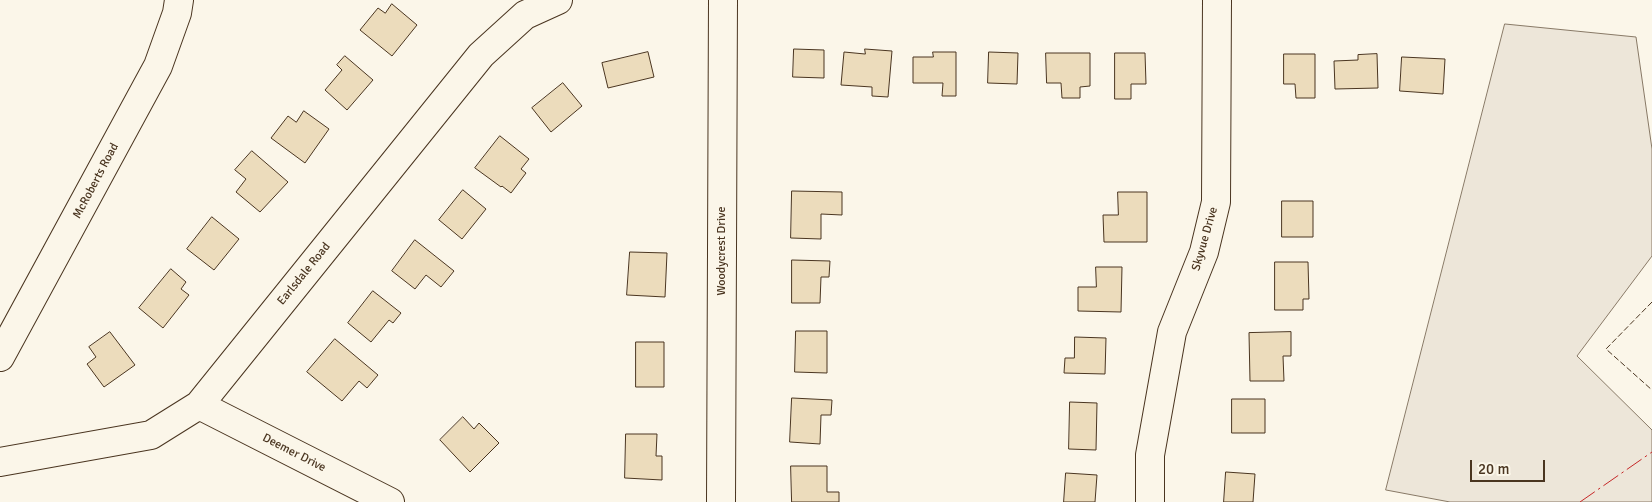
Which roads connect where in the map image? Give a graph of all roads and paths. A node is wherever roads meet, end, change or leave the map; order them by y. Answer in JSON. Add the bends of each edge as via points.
{"nodes":[{"id":1,"x":179,"y":0,"type":"edge"},
{"id":2,"x":558,"y":0,"type":"edge"},
{"id":3,"x":723,"y":0,"type":"edge"},
{"id":4,"x":1217,"y":0,"type":"edge"},
{"id":5,"x":0,"y":357,"type":"edge"},
{"id":6,"x":198,"y":405,"type":"junction"},
{"id":7,"x":0,"y":462,"type":"edge"},
{"id":8,"x":390,"y":502,"type":"edge"},
{"id":9,"x":721,"y":502,"type":"edge"},
{"id":10,"x":1150,"y":502,"type":"edge"}],
"edges":[{"from":1,"to":5,"type":"street","name":"McRoberts Road","via":[[158,66]]},
{"from":2,"to":6,"type":"street","name":"Earlsdale Road","via":[[525,15],[482,55]]},
{"from":3,"to":9,"type":"street","name":"Woodycrest Drive"},
{"from":4,"to":10,"type":"street","name":"Skyvue Drive","via":[[1216,202],[1204,252],[1172,332],[1150,455]]},
{"from":6,"to":7,"type":"street","name":"Earlsdale Road","via":[[151,435]]},
{"from":6,"to":8,"type":"street","name":"Deemer Drive"}]}
